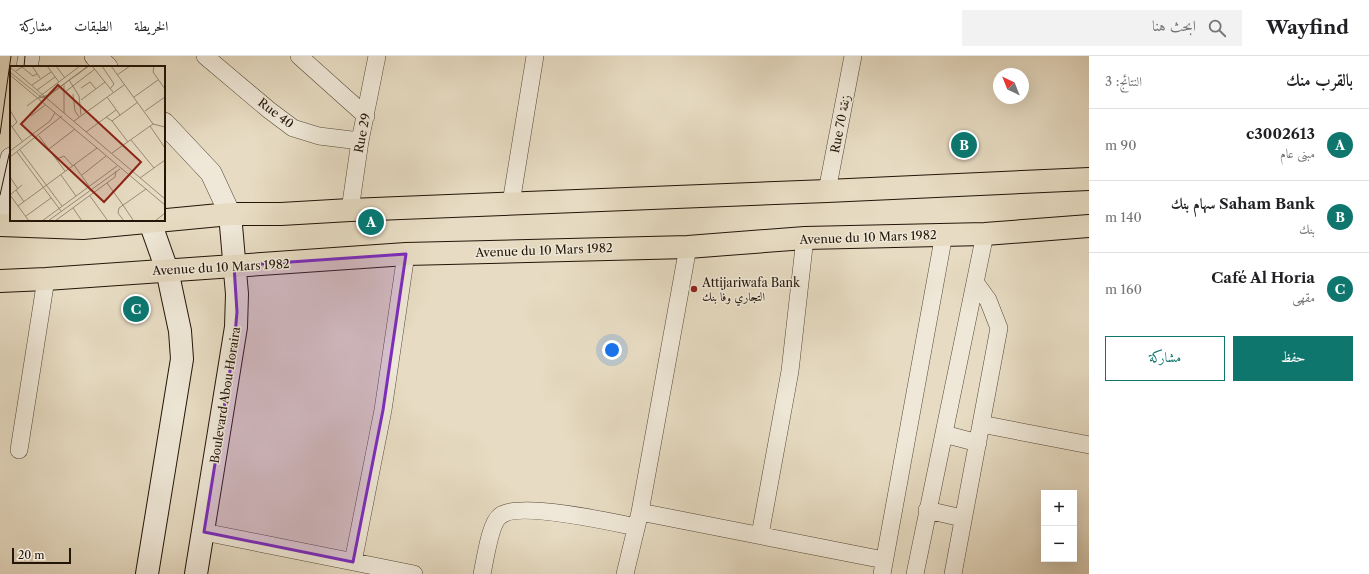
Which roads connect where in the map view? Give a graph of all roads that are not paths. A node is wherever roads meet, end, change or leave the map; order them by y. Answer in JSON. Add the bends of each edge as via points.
{"nodes":[{"id":1,"x":29,"y":56,"type":"edge"},
{"id":2,"x":205,"y":56,"type":"edge"},
{"id":3,"x":299,"y":56,"type":"edge"},
{"id":4,"x":377,"y":56,"type":"edge"},
{"id":5,"x":536,"y":56,"type":"edge"},
{"id":6,"x":853,"y":56,"type":"edge"},
{"id":7,"x":27,"y":66,"type":"edge"},
{"id":8,"x":366,"y":116,"type":"junction"},
{"id":9,"x":165,"y":124,"type":"edge"},
{"id":10,"x":360,"y":141,"type":"junction"},
{"id":11,"x":10,"y":163,"type":"edge"},
{"id":12,"x":1089,"y":179,"type":"edge"},
{"id":13,"x":827,"y":191,"type":"junction"},
{"id":14,"x":511,"y":203,"type":"junction"},
{"id":15,"x":350,"y":210,"type":"junction"},
{"id":16,"x":230,"y":214,"type":"junction"},
{"id":17,"x":0,"y":215,"type":"edge"},
{"id":18,"x":165,"y":220,"type":"edge"},
{"id":19,"x":160,"y":221,"type":"edge"},
{"id":20,"x":150,"y":222,"type":"junction"},
{"id":21,"x":0,"y":225,"type":"edge"},
{"id":22,"x":1089,"y":226,"type":"edge"},
{"id":23,"x":944,"y":234,"type":"junction"},
{"id":24,"x":985,"y":234,"type":"junction"},
{"id":25,"x":806,"y":238,"type":"junction"},
{"id":26,"x":688,"y":246,"type":"junction"},
{"id":27,"x":406,"y":254,"type":"junction"},
{"id":28,"x":234,"y":266,"type":"junction"},
{"id":29,"x":167,"y":270,"type":"junction"},
{"id":30,"x":46,"y":279,"type":"junction"},
{"id":31,"x":0,"y":281,"type":"edge"},
{"id":32,"x":974,"y":282,"type":"junction"},
{"id":33,"x":981,"y":424,"type":"junction"},
{"id":34,"x":944,"y":434,"type":"junction"},
{"id":35,"x":978,"y":443,"type":"junction"},
{"id":36,"x":1089,"y":446,"type":"edge"},
{"id":37,"x":19,"y":450,"type":"dead end"},
{"id":38,"x":927,"y":510,"type":"junction"},
{"id":39,"x":962,"y":518,"type":"junction"},
{"id":40,"x":638,"y":519,"type":"junction"},
{"id":41,"x":204,"y":532,"type":"junction"},
{"id":42,"x":760,"y":535,"type":"junction"},
{"id":43,"x":353,"y":562,"type":"junction"},
{"id":44,"x":883,"y":567,"type":"edge"},
{"id":45,"x":148,"y":574,"type":"edge"},
{"id":46,"x":196,"y":574,"type":"edge"},
{"id":47,"x":414,"y":574,"type":"edge"},
{"id":48,"x":482,"y":574,"type":"edge"},
{"id":49,"x":625,"y":574,"type":"edge"},
{"id":50,"x":915,"y":574,"type":"edge"},
{"id":51,"x":953,"y":574,"type":"edge"}],
"edges":[{"from":1,"to":7,"type":"street"},
{"from":2,"to":10,"type":"street","name":"Rue 40","via":[[293,128],[320,136]]},
{"from":3,"to":8,"type":"street"},
{"from":4,"to":8,"type":"street","name":"Rue 29"},
{"from":5,"to":14,"type":"street"},
{"from":6,"to":13,"type":"street","name":"Rue 70 زنقة"},
{"from":8,"to":10,"type":"street","name":"Rue 29"},
{"from":9,"to":16,"type":"street","via":[[211,173]]},
{"from":10,"to":15,"type":"street","name":"Rue 29"},
{"from":11,"to":17,"type":"street"},
{"from":12,"to":13,"type":"main road"},
{"from":13,"to":14,"type":"main road"},
{"from":14,"to":15,"type":"main road"},
{"from":15,"to":16,"type":"main road"},
{"from":16,"to":18,"type":"main road"},
{"from":16,"to":28,"type":"main road","name":"Boulevard Abou Horaira"},
{"from":19,"to":20,"type":"main road"},
{"from":20,"to":21,"type":"main road","via":[[83,228]]},
{"from":20,"to":29,"type":"main road"},
{"from":22,"to":24,"type":"main road","name":"Avenue du 10 Mars 1982"},
{"from":23,"to":24,"type":"main road","name":"Avenue du 10 Mars 1982"},
{"from":23,"to":25,"type":"main road","name":"Avenue du 10 Mars 1982"},
{"from":23,"to":44,"type":"street"},
{"from":24,"to":32,"type":"street"},
{"from":25,"to":26,"type":"main road","name":"Avenue du 10 Mars 1982"},
{"from":25,"to":42,"type":"street","via":[[790,371]]},
{"from":26,"to":27,"type":"main road","name":"Avenue du 10 Mars 1982"},
{"from":26,"to":40,"type":"street"},
{"from":27,"to":28,"type":"main road","name":"Avenue du 10 Mars 1982"},
{"from":27,"to":43,"type":"street","via":[[383,410]]},
{"from":28,"to":29,"type":"main road","name":"Avenue du 10 Mars 1982"},
{"from":28,"to":41,"type":"main road","name":"Boulevard Abou Horaira","via":[[236,333]]},
{"from":29,"to":30,"type":"main road","name":"Avenue du 10 Mars 1982"},
{"from":29,"to":45,"type":"main road","via":[[180,331],[182,359]]},
{"from":30,"to":31,"type":"main road","name":"Avenue du 10 Mars 1982"},
{"from":30,"to":37,"type":"street"},
{"from":32,"to":33,"type":"street","via":[[988,300],[999,328]]},
{"from":32,"to":34,"type":"street"},
{"from":33,"to":35,"type":"street"},
{"from":33,"to":36,"type":"street"},
{"from":34,"to":35,"type":"street"},
{"from":34,"to":38,"type":"street"},
{"from":35,"to":39,"type":"street"},
{"from":38,"to":39,"type":"street"},
{"from":38,"to":50,"type":"street"},
{"from":39,"to":51,"type":"street"},
{"from":40,"to":42,"type":"street"},
{"from":40,"to":48,"type":"street","via":[[529,510],[505,512],[495,521]]},
{"from":40,"to":49,"type":"street"},
{"from":41,"to":43,"type":"street"},
{"from":41,"to":46,"type":"main road","name":"Boulevard Abou Horaira"},
{"from":42,"to":44,"type":"street"},
{"from":43,"to":47,"type":"street"}]}
